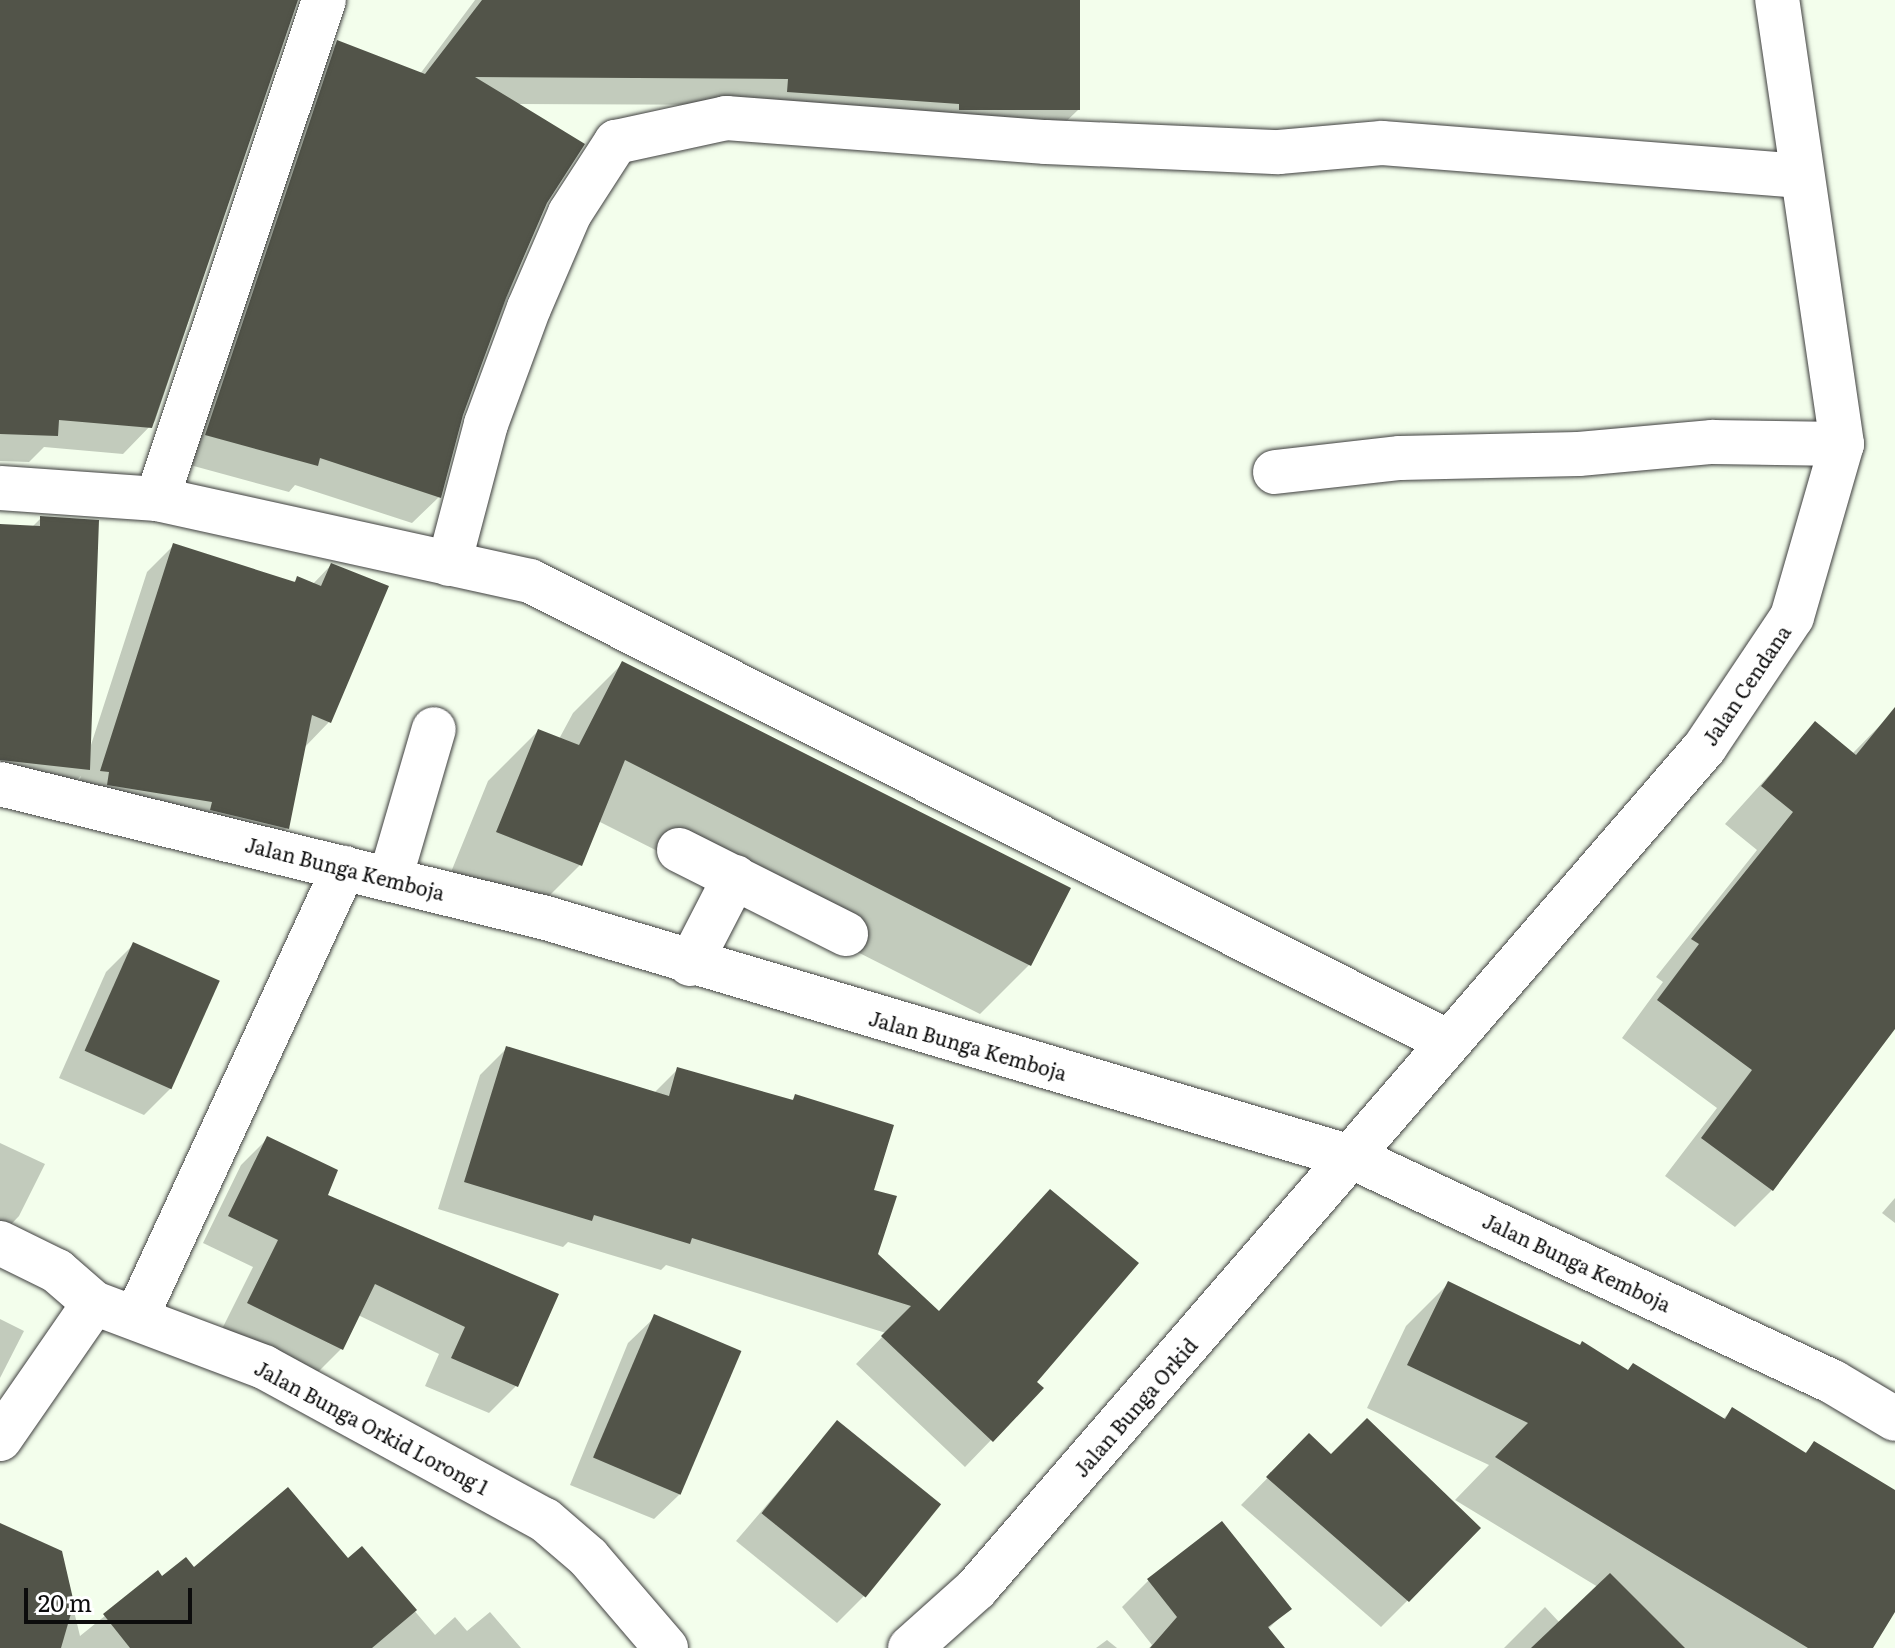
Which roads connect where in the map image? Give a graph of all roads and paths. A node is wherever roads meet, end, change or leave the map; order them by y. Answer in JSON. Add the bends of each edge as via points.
{"nodes":[{"id":1,"x":324,"y":0,"type":"edge"},
{"id":2,"x":1777,"y":0,"type":"edge"},
{"id":3,"x":1802,"y":176,"type":"junction"},
{"id":4,"x":1842,"y":444,"type":"junction"},
{"id":5,"x":1275,"y":472,"type":"dead end"},
{"id":6,"x":0,"y":488,"type":"edge"},
{"id":7,"x":157,"y":499,"type":"junction"},
{"id":8,"x":449,"y":564,"type":"junction"},
{"id":9,"x":434,"y":729,"type":"dead end"},
{"id":10,"x":0,"y":784,"type":"edge"},
{"id":11,"x":679,"y":850,"type":"dead end"},
{"id":12,"x":344,"y":868,"type":"junction"},
{"id":13,"x":735,"y":877,"type":"junction"},
{"id":14,"x":390,"y":879,"type":"junction"},
{"id":15,"x":846,"y":934,"type":"dead end"},
{"id":16,"x":690,"y":964,"type":"junction"},
{"id":17,"x":1447,"y":1041,"type":"junction"},
{"id":18,"x":1354,"y":1158,"type":"junction"},
{"id":19,"x":0,"y":1243,"type":"edge"},
{"id":20,"x":94,"y":1303,"type":"junction"},
{"id":21,"x":136,"y":1318,"type":"junction"},
{"id":22,"x":1833,"y":1382,"type":"junction"},
{"id":23,"x":1895,"y":1385,"type":"edge"},
{"id":24,"x":1895,"y":1419,"type":"edge"},
{"id":25,"x":0,"y":1439,"type":"edge"},
{"id":26,"x":666,"y":1648,"type":"edge"},
{"id":27,"x":910,"y":1648,"type":"edge"}],
"edges":[{"from":1,"to":7,"type":"street"},
{"from":2,"to":3,"type":"street","name":"Jalan Cendana"},
{"from":3,"to":4,"type":"street","name":"Jalan Cendana"},
{"from":3,"to":8,"type":"street","via":[[1382,143],[1279,152],[1046,142],[726,118],[616,142],[570,213],[529,308],[486,424]]},
{"from":4,"to":5,"type":"street","via":[[1712,442],[1579,454],[1400,458]]},
{"from":4,"to":17,"type":"street","name":"Jalan Cendana","via":[[1792,617],[1705,747]]},
{"from":6,"to":7,"type":"street"},
{"from":7,"to":8,"type":"street"},
{"from":8,"to":17,"type":"street","via":[[530,581]]},
{"from":9,"to":14,"type":"street"},
{"from":10,"to":12,"type":"street","name":"Jalan Bunga Kemboja"},
{"from":11,"to":13,"type":"street"},
{"from":12,"to":14,"type":"street","name":"Jalan Bunga Kemboja"},
{"from":12,"to":21,"type":"street"},
{"from":13,"to":15,"type":"street"},
{"from":13,"to":16,"type":"street"},
{"from":14,"to":16,"type":"street","name":"Jalan Bunga Kemboja","via":[[546,918]]},
{"from":16,"to":18,"type":"street","name":"Jalan Bunga Kemboja"},
{"from":17,"to":18,"type":"street","name":"Jalan Cendana"},
{"from":18,"to":22,"type":"street","name":"Jalan Bunga Kemboja"},
{"from":18,"to":27,"type":"street","name":"Jalan Bunga Orkid","via":[[976,1589]]},
{"from":19,"to":20,"type":"street","via":[[57,1271]]},
{"from":20,"to":21,"type":"street","name":"Jalan Bunga Orkid Lorong 1"},
{"from":20,"to":25,"type":"street"},
{"from":21,"to":26,"type":"street","name":"Jalan Bunga Orkid Lorong 1","via":[[264,1367],[545,1520],[588,1557]]},
{"from":22,"to":23,"type":"street"},
{"from":22,"to":24,"type":"street","name":"Jalan Bunga Kemboja"}]}
